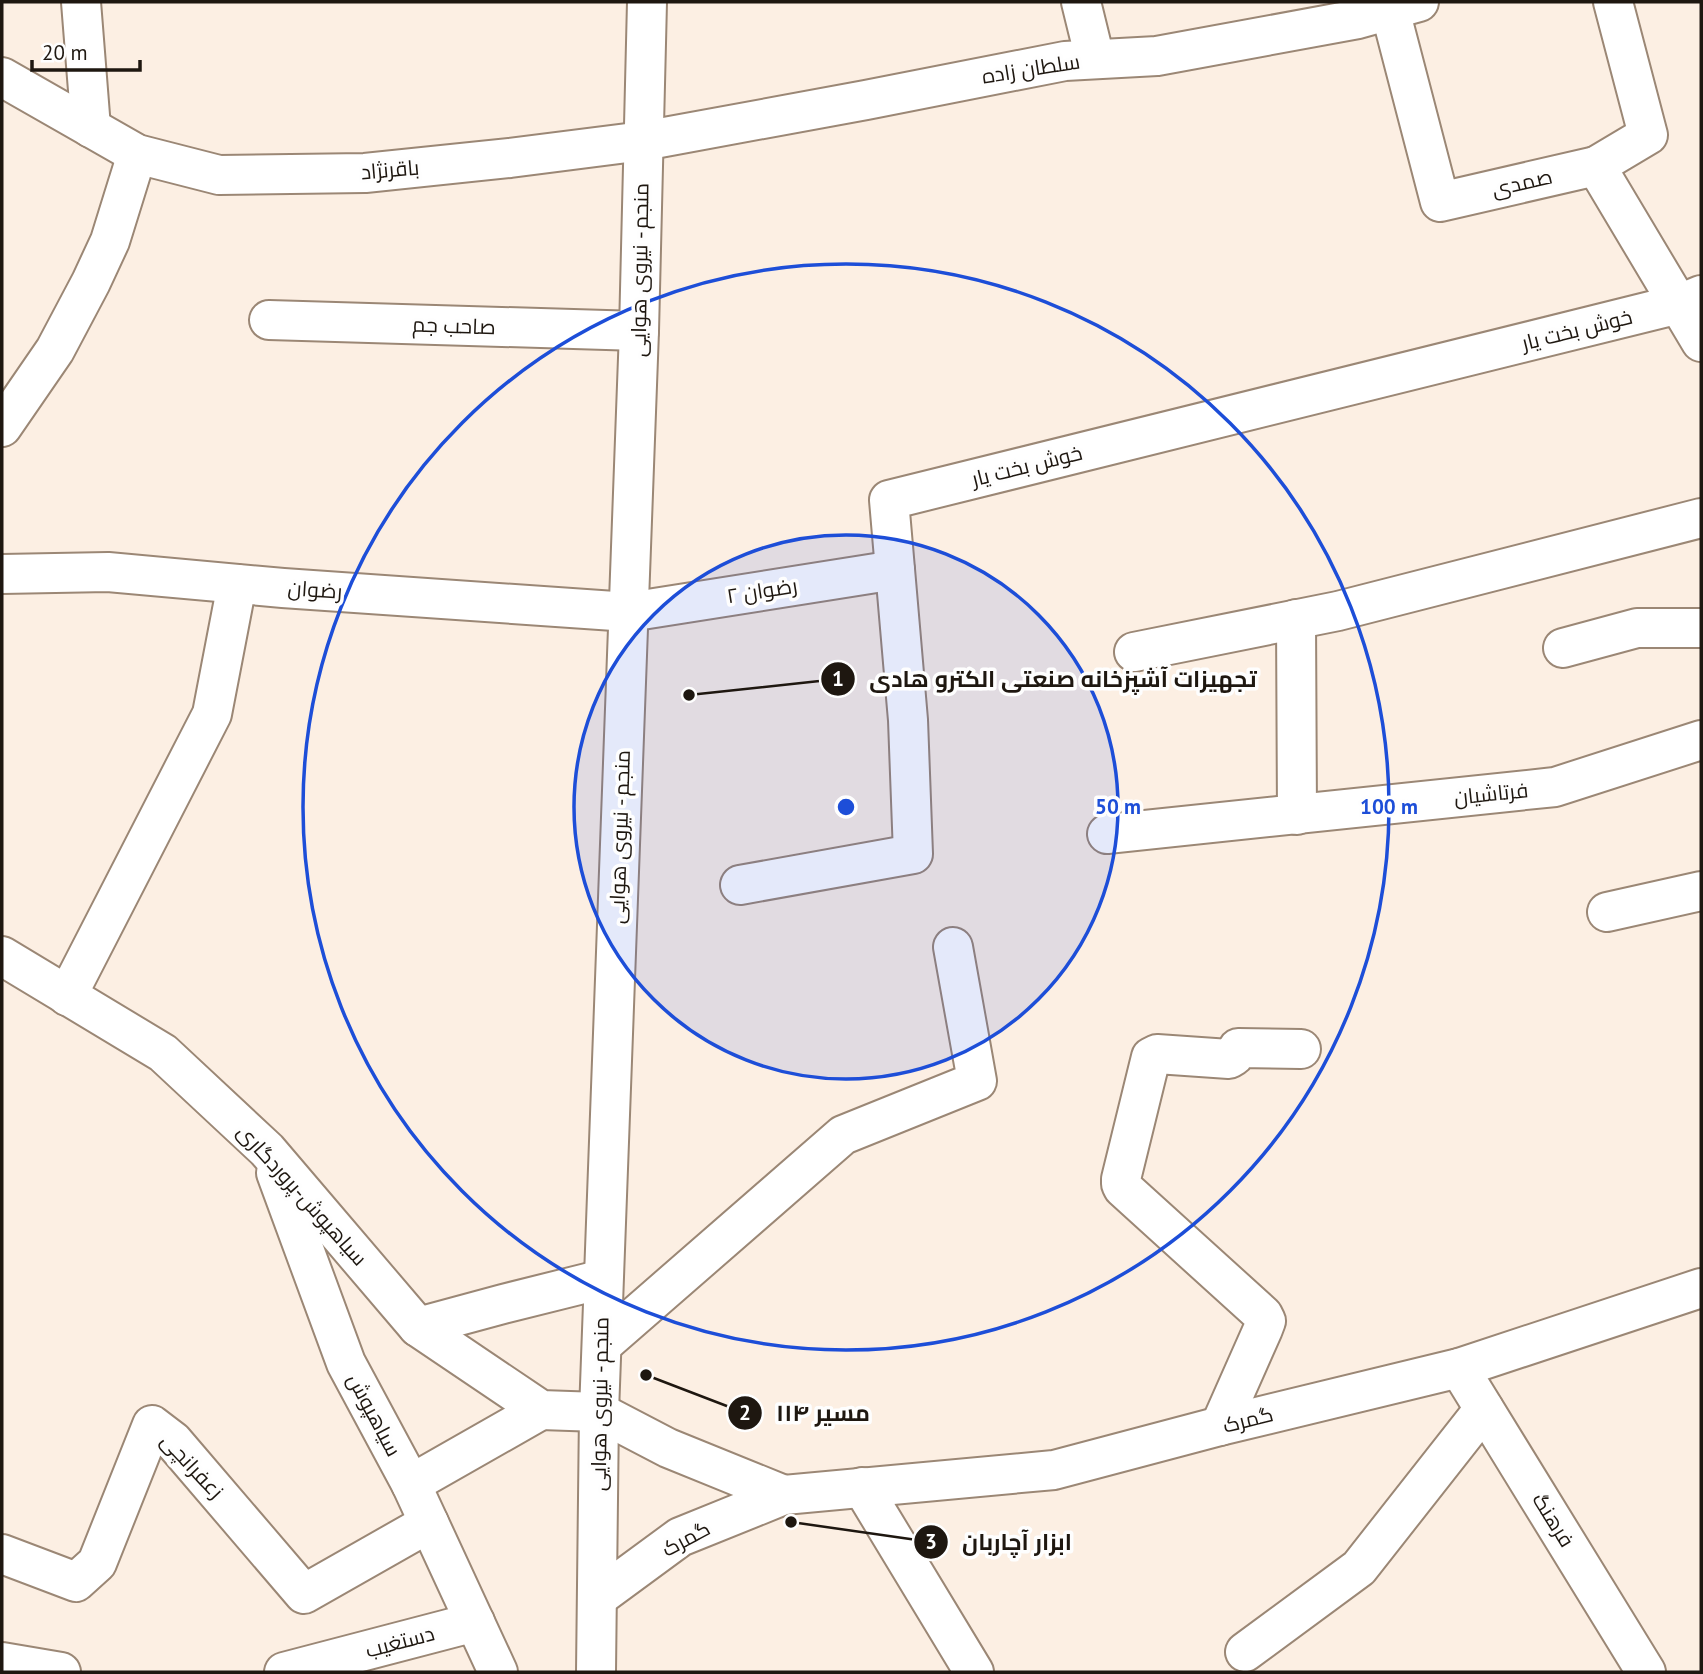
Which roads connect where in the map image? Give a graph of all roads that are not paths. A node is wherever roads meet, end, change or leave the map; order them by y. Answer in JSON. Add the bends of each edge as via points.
{"nodes":[{"id":1,"x":81,"y":2,"type":"edge"},
{"id":2,"x":647,"y":2,"type":"edge"},
{"id":3,"x":1081,"y":2,"type":"edge"},
{"id":4,"x":1613,"y":2,"type":"edge"},
{"id":5,"x":1404,"y":6,"type":"edge"},
{"id":6,"x":1095,"y":59,"type":"junction"},
{"id":7,"x":2,"y":77,"type":"edge"},
{"id":8,"x":91,"y":128,"type":"junction"},
{"id":9,"x":643,"y":141,"type":"junction"},
{"id":10,"x":137,"y":154,"type":"junction"},
{"id":11,"x":1596,"y":166,"type":"junction"},
{"id":12,"x":1690,"y":300,"type":"edge"},
{"id":13,"x":269,"y":320,"type":"dead end"},
{"id":14,"x":639,"y":331,"type":"junction"},
{"id":15,"x":1701,"y":342,"type":"edge"},
{"id":16,"x":2,"y":427,"type":"edge"},
{"id":17,"x":1701,"y":518,"type":"edge"},
{"id":18,"x":895,"y":570,"type":"junction"},
{"id":19,"x":2,"y":574,"type":"edge"},
{"id":20,"x":237,"y":584,"type":"junction"},
{"id":21,"x":629,"y":612,"type":"junction"},
{"id":22,"x":1296,"y":618,"type":"junction"},
{"id":23,"x":1701,"y":628,"type":"edge"},
{"id":24,"x":1563,"y":648,"type":"dead end"},
{"id":25,"x":1134,"y":652,"type":"dead end"},
{"id":26,"x":1701,"y":740,"type":"edge"},
{"id":27,"x":1297,"y":814,"type":"junction"},
{"id":28,"x":1107,"y":835,"type":"dead end"},
{"id":29,"x":740,"y":885,"type":"dead end"},
{"id":30,"x":1701,"y":891,"type":"edge"},
{"id":31,"x":1606,"y":912,"type":"dead end"},
{"id":32,"x":953,"y":947,"type":"dead end"},
{"id":33,"x":2,"y":956,"type":"edge"},
{"id":34,"x":67,"y":996,"type":"junction"},
{"id":35,"x":1301,"y":1049,"type":"dead end"},
{"id":36,"x":267,"y":1150,"type":"junction"},
{"id":37,"x":603,"y":1279,"type":"junction"},
{"id":38,"x":1701,"y":1288,"type":"edge"},
{"id":39,"x":418,"y":1328,"type":"junction"},
{"id":40,"x":602,"y":1345,"type":"junction"},
{"id":41,"x":1458,"y":1368,"type":"junction"},
{"id":42,"x":1484,"y":1409,"type":"junction"},
{"id":43,"x":541,"y":1410,"type":"junction"},
{"id":44,"x":598,"y":1412,"type":"junction"},
{"id":45,"x":1220,"y":1426,"type":"junction"},
{"id":46,"x":411,"y":1484,"type":"junction"},
{"id":47,"x":862,"y":1487,"type":"junction"},
{"id":48,"x":784,"y":1494,"type":"junction"},
{"id":49,"x":429,"y":1523,"type":"junction"},
{"id":50,"x":2,"y":1554,"type":"edge"},
{"id":51,"x":597,"y":1598,"type":"junction"},
{"id":52,"x":475,"y":1622,"type":"junction"},
{"id":53,"x":1245,"y":1652,"type":"dead end"},
{"id":54,"x":2,"y":1662,"type":"edge"},
{"id":55,"x":61,"y":1672,"type":"edge"},
{"id":56,"x":284,"y":1672,"type":"edge"},
{"id":57,"x":498,"y":1672,"type":"edge"},
{"id":58,"x":596,"y":1672,"type":"edge"},
{"id":59,"x":974,"y":1672,"type":"edge"},
{"id":60,"x":1646,"y":1672,"type":"edge"}],
"edges":[{"from":1,"to":8,"type":"street"},
{"from":2,"to":9,"type":"street","name":"منجم - نیروی هوایی"},
{"from":3,"to":6,"type":"street"},
{"from":4,"to":11,"type":"street","via":[[1648,135]]},
{"from":5,"to":6,"type":"street","name":"سلطان زاده","via":[[1358,19],[1157,55]]},
{"from":5,"to":11,"type":"street","name":"صمدی","via":[[1440,202]]},
{"from":6,"to":9,"type":"street","name":"سلطان زاده"},
{"from":7,"to":8,"type":"street","name":"باقرنژاد"},
{"from":8,"to":10,"type":"street","name":"باقرنژاد"},
{"from":9,"to":10,"type":"street","name":"باقرنژاد","via":[[365,173],[219,175]]},
{"from":9,"to":14,"type":"street","name":"منجم - نیروی هوایی"},
{"from":10,"to":16,"type":"street","via":[[110,241],[91,282],[55,350]]},
{"from":11,"to":12,"type":"street"},
{"from":12,"to":15,"type":"street"},
{"from":12,"to":18,"type":"street","name":"خوش بخت یار","via":[[889,500]]},
{"from":13,"to":14,"type":"street","name":"صاحب جم"},
{"from":14,"to":21,"type":"street","name":"منجم - نیروی هوایی"},
{"from":17,"to":22,"type":"street"},
{"from":18,"to":21,"type":"street","name":"رضوان ۲"},
{"from":18,"to":29,"type":"street","name":"خوش بخت یار","via":[[913,854]]},
{"from":19,"to":20,"type":"street","name":"رضوان","via":[[108,572]]},
{"from":20,"to":21,"type":"street","name":"رضوان"},
{"from":20,"to":34,"type":"street","via":[[212,715]]},
{"from":21,"to":37,"type":"street","name":"منجم - نیروی هوایی"},
{"from":22,"to":25,"type":"street"},
{"from":22,"to":27,"type":"street"},
{"from":23,"to":24,"type":"street","via":[[1637,628]]},
{"from":26,"to":27,"type":"street","name":"فرتاشیان","via":[[1555,787]]},
{"from":27,"to":28,"type":"street","name":"فرتاشیان"},
{"from":30,"to":31,"type":"street"},
{"from":32,"to":40,"type":"street","via":[[977,1081],[843,1135]]},
{"from":33,"to":34,"type":"street","name":"سیاهپوش-پروردگاری"},
{"from":34,"to":36,"type":"street","name":"سیاهپوش-پروردگاری","via":[[163,1053]]},
{"from":35,"to":45,"type":"street","via":[[1238,1048],[1229,1059],[1152,1057],[1121,1179],[1123,1188],[1264,1315],[1263,1329]]},
{"from":36,"to":39,"type":"street","name":"سیاهپوش-پروردگاری"},
{"from":36,"to":46,"type":"street","name":"سیاهپوش","via":[[346,1363]]},
{"from":37,"to":39,"type":"street"},
{"from":37,"to":40,"type":"street","name":"منجم - نیروی هوایی"},
{"from":38,"to":41,"type":"street","name":"گمرک"},
{"from":39,"to":43,"type":"street","name":"سیاهپوش-پروردگاری"},
{"from":40,"to":44,"type":"street","name":"منجم - نیروی هوایی"},
{"from":41,"to":42,"type":"street","name":"فرهنگ"},
{"from":41,"to":45,"type":"street","name":"گمرک"},
{"from":42,"to":53,"type":"street","via":[[1359,1568]]},
{"from":42,"to":60,"type":"street","name":"فرهنگ"},
{"from":43,"to":44,"type":"street"},
{"from":43,"to":46,"type":"street"},
{"from":44,"to":48,"type":"street","name":"گمرک","via":[[668,1448]]},
{"from":44,"to":51,"type":"street","name":"منجم - نیروی هوایی"},
{"from":45,"to":47,"type":"street","name":"گمرک","via":[[1054,1471]]},
{"from":46,"to":49,"type":"street","name":"سیاهپوش"},
{"from":47,"to":48,"type":"street","name":"گمرک"},
{"from":47,"to":59,"type":"street"},
{"from":48,"to":51,"type":"street","name":"گمرک","via":[[680,1538]]},
{"from":49,"to":50,"type":"street","name":"زعفرانچی","via":[[304,1594],[173,1441],[152,1425],[97,1563],[76,1582]]},
{"from":49,"to":52,"type":"street","name":"سیاهپوش"},
{"from":51,"to":58,"type":"street","name":"منجم - نیروی هوایی"},
{"from":52,"to":56,"type":"street","name":"دستغیب"},
{"from":52,"to":57,"type":"street","name":"سیاهپوش"},
{"from":54,"to":55,"type":"street"}]}
